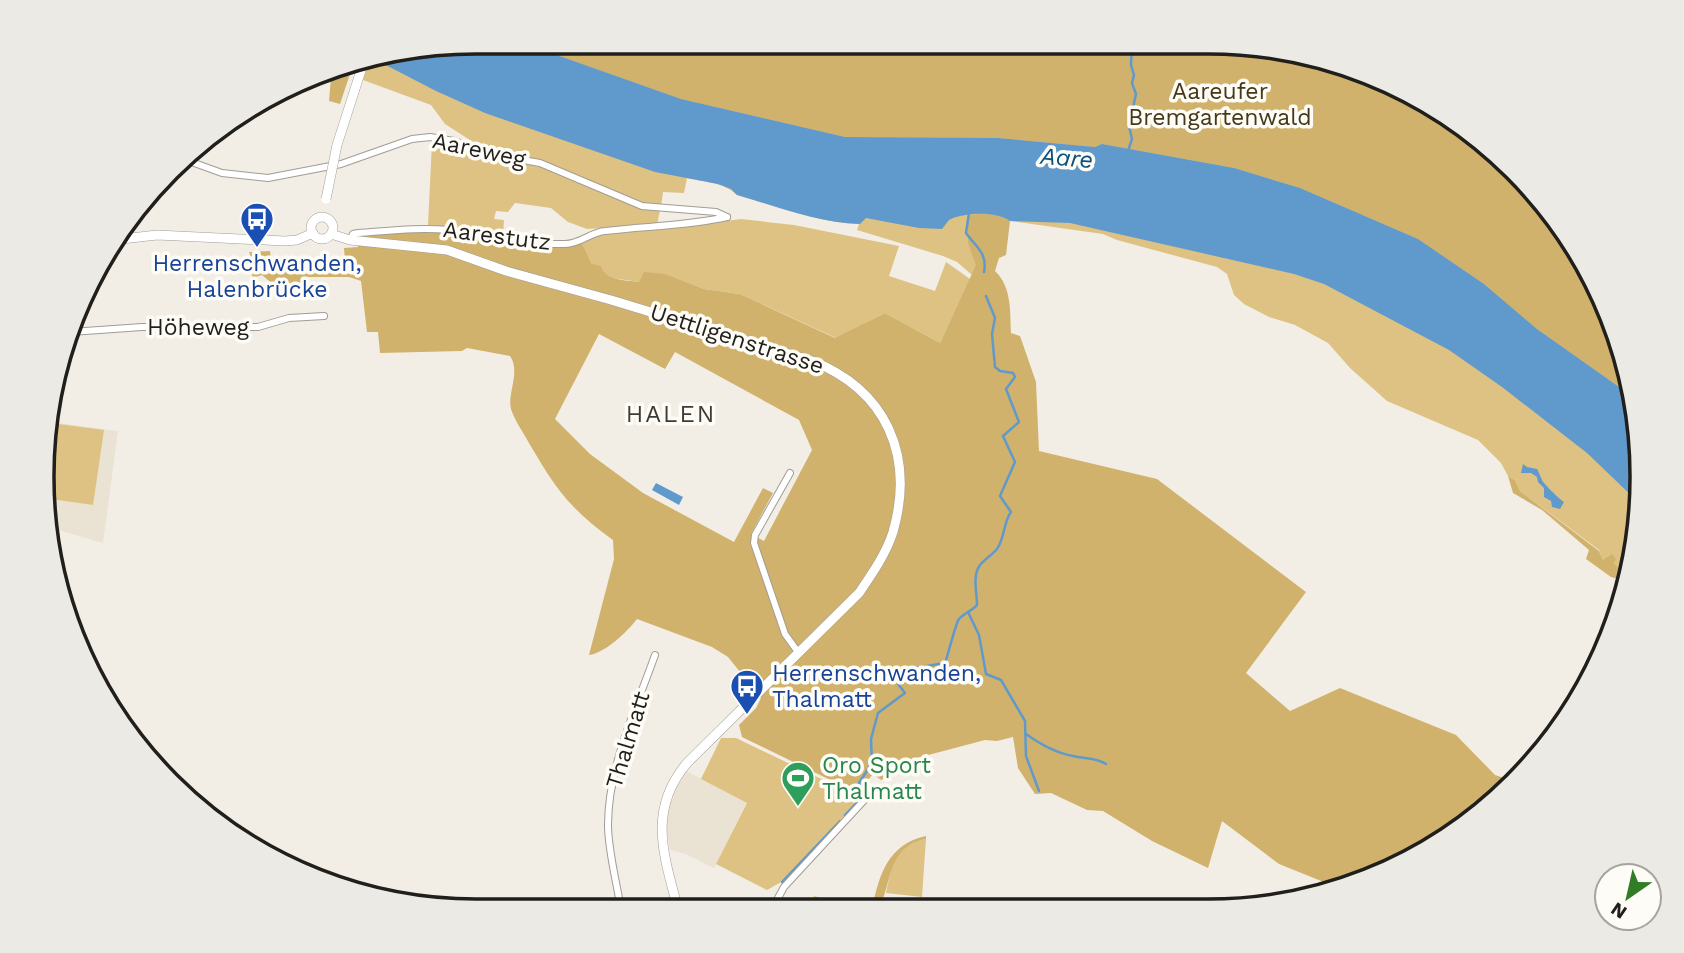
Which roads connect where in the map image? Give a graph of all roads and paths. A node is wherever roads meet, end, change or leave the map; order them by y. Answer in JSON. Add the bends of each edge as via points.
{"nodes":[{"id":1,"x":361,"y":71,"type":"edge"},
{"id":2,"x":194,"y":163,"type":"edge"},
{"id":3,"x":727,"y":217,"type":"joint"},
{"id":4,"x":324,"y":218,"type":"junction"},
{"id":5,"x":313,"y":233,"type":"junction"},
{"id":6,"x":331,"y":234,"type":"junction"},
{"id":7,"x":128,"y":238,"type":"edge"},
{"id":8,"x":350,"y":240,"type":"junction"},
{"id":9,"x":324,"y":316,"type":"dead end"},
{"id":10,"x":80,"y":331,"type":"edge"},
{"id":11,"x":790,"y":473,"type":"dead end"},
{"id":12,"x":798,"y":652,"type":"junction"},
{"id":13,"x":655,"y":655,"type":"dead end"},
{"id":14,"x":869,"y":795,"type":"dead end"},
{"id":15,"x":619,"y":899,"type":"edge"},
{"id":16,"x":676,"y":899,"type":"edge"},
{"id":17,"x":778,"y":899,"type":"edge"}],
"edges":[{"from":1,"to":4,"type":"main road","bridge":true,"via":[[340,131]]},
{"from":2,"to":3,"type":"street","name":"Aareweg","via":[[222,173],[268,178],[341,164],[430,137],[540,163],[642,206],[716,212]]},
{"from":3,"to":8,"type":"street","name":"Aarestutz","via":[[603,231],[567,244],[430,228],[358,233]]},
{"from":4,"to":5,"type":"main road","via":[[314,221]]},
{"from":4,"to":6,"type":"main road","via":[[332,223]]},
{"from":5,"to":6,"type":"main road","via":[[322,239]]},
{"from":5,"to":7,"type":"main road","via":[[285,241],[157,235]]},
{"from":6,"to":8,"type":"main road","name":"Uettligenstrasse"},
{"from":8,"to":12,"type":"main road","name":"Uettligenstrasse","via":[[453,252],[812,361],[859,387],[881,414],[896,447],[897,514],[888,544],[859,593]]},
{"from":9,"to":10,"type":"street","name":"Höheweg","via":[[289,318],[258,327]]},
{"from":11,"to":12,"type":"street","via":[[754,543],[785,634]]},
{"from":12,"to":16,"type":"main road","name":"Uettligenstrasse","via":[[692,757],[668,792],[662,831]]},
{"from":13,"to":15,"type":"street","name":"Thalmatt","via":[[611,795],[608,826]]},
{"from":14,"to":17,"type":"street","via":[[787,883]]}]}
